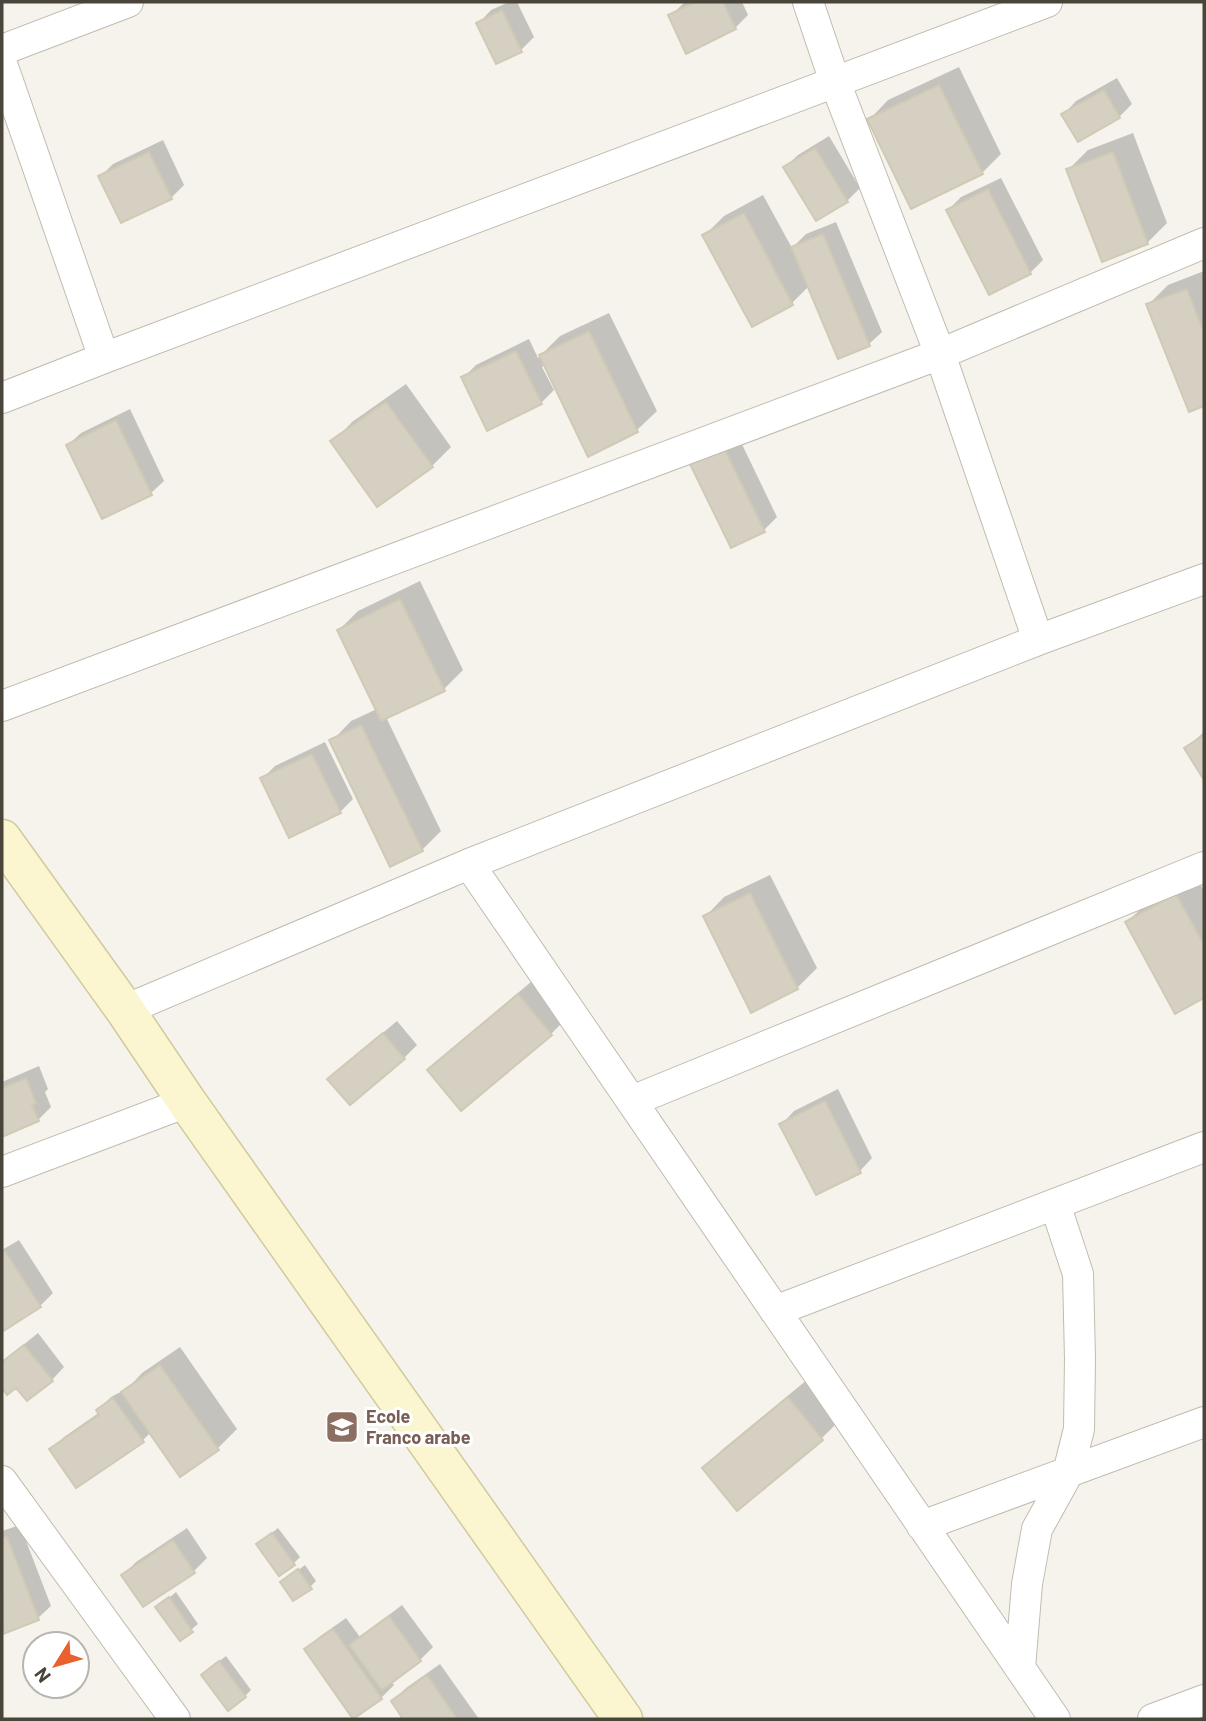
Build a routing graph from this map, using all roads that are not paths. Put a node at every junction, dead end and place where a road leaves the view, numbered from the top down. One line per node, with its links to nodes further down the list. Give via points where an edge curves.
1 (128, 2): 4 (street)
2 (808, 2): 6 (street)
3 (1047, 2): 6 (street)
4 (2, 50)
5 (2, 64): 9 (street)
6 (835, 82): 8 (street); 9 (street)
7 (1204, 243): 8 (street)
8 (940, 354): 12 (street); 13 (street)
9 (104, 358): 10 (street)
10 (2, 398)
11 (1204, 579): 12 (street)
12 (1038, 640): 15 (street)
13 (2, 705)
14 (2, 839): 17 (street)
15 (469, 864): 17 (street); 18 (street)
16 (1204, 867): 18 (street)
17 (125, 1010): 19 (street)
18 (632, 1101): 23 (street)
19 (187, 1102): 21 (street); 31 (street)
20 (1204, 1147): 22 (street)
21 (2, 1172)
22 (1055, 1204): 23 (street); 25 (street, via 1078,1274 1079,1429)
23 (775, 1311): 27 (street)
24 (1204, 1422): 25 (street)
25 (1068, 1473): 27 (street); 28 (street, via 1037,1529)
26 (2, 1480): 30 (street)
27 (922, 1526): 28 (street)
28 (1020, 1668): 32 (street)
29 (1204, 1700): 33 (street)
30 (175, 1719)
31 (623, 1719)
32 (1055, 1719)
33 (1153, 1719)

